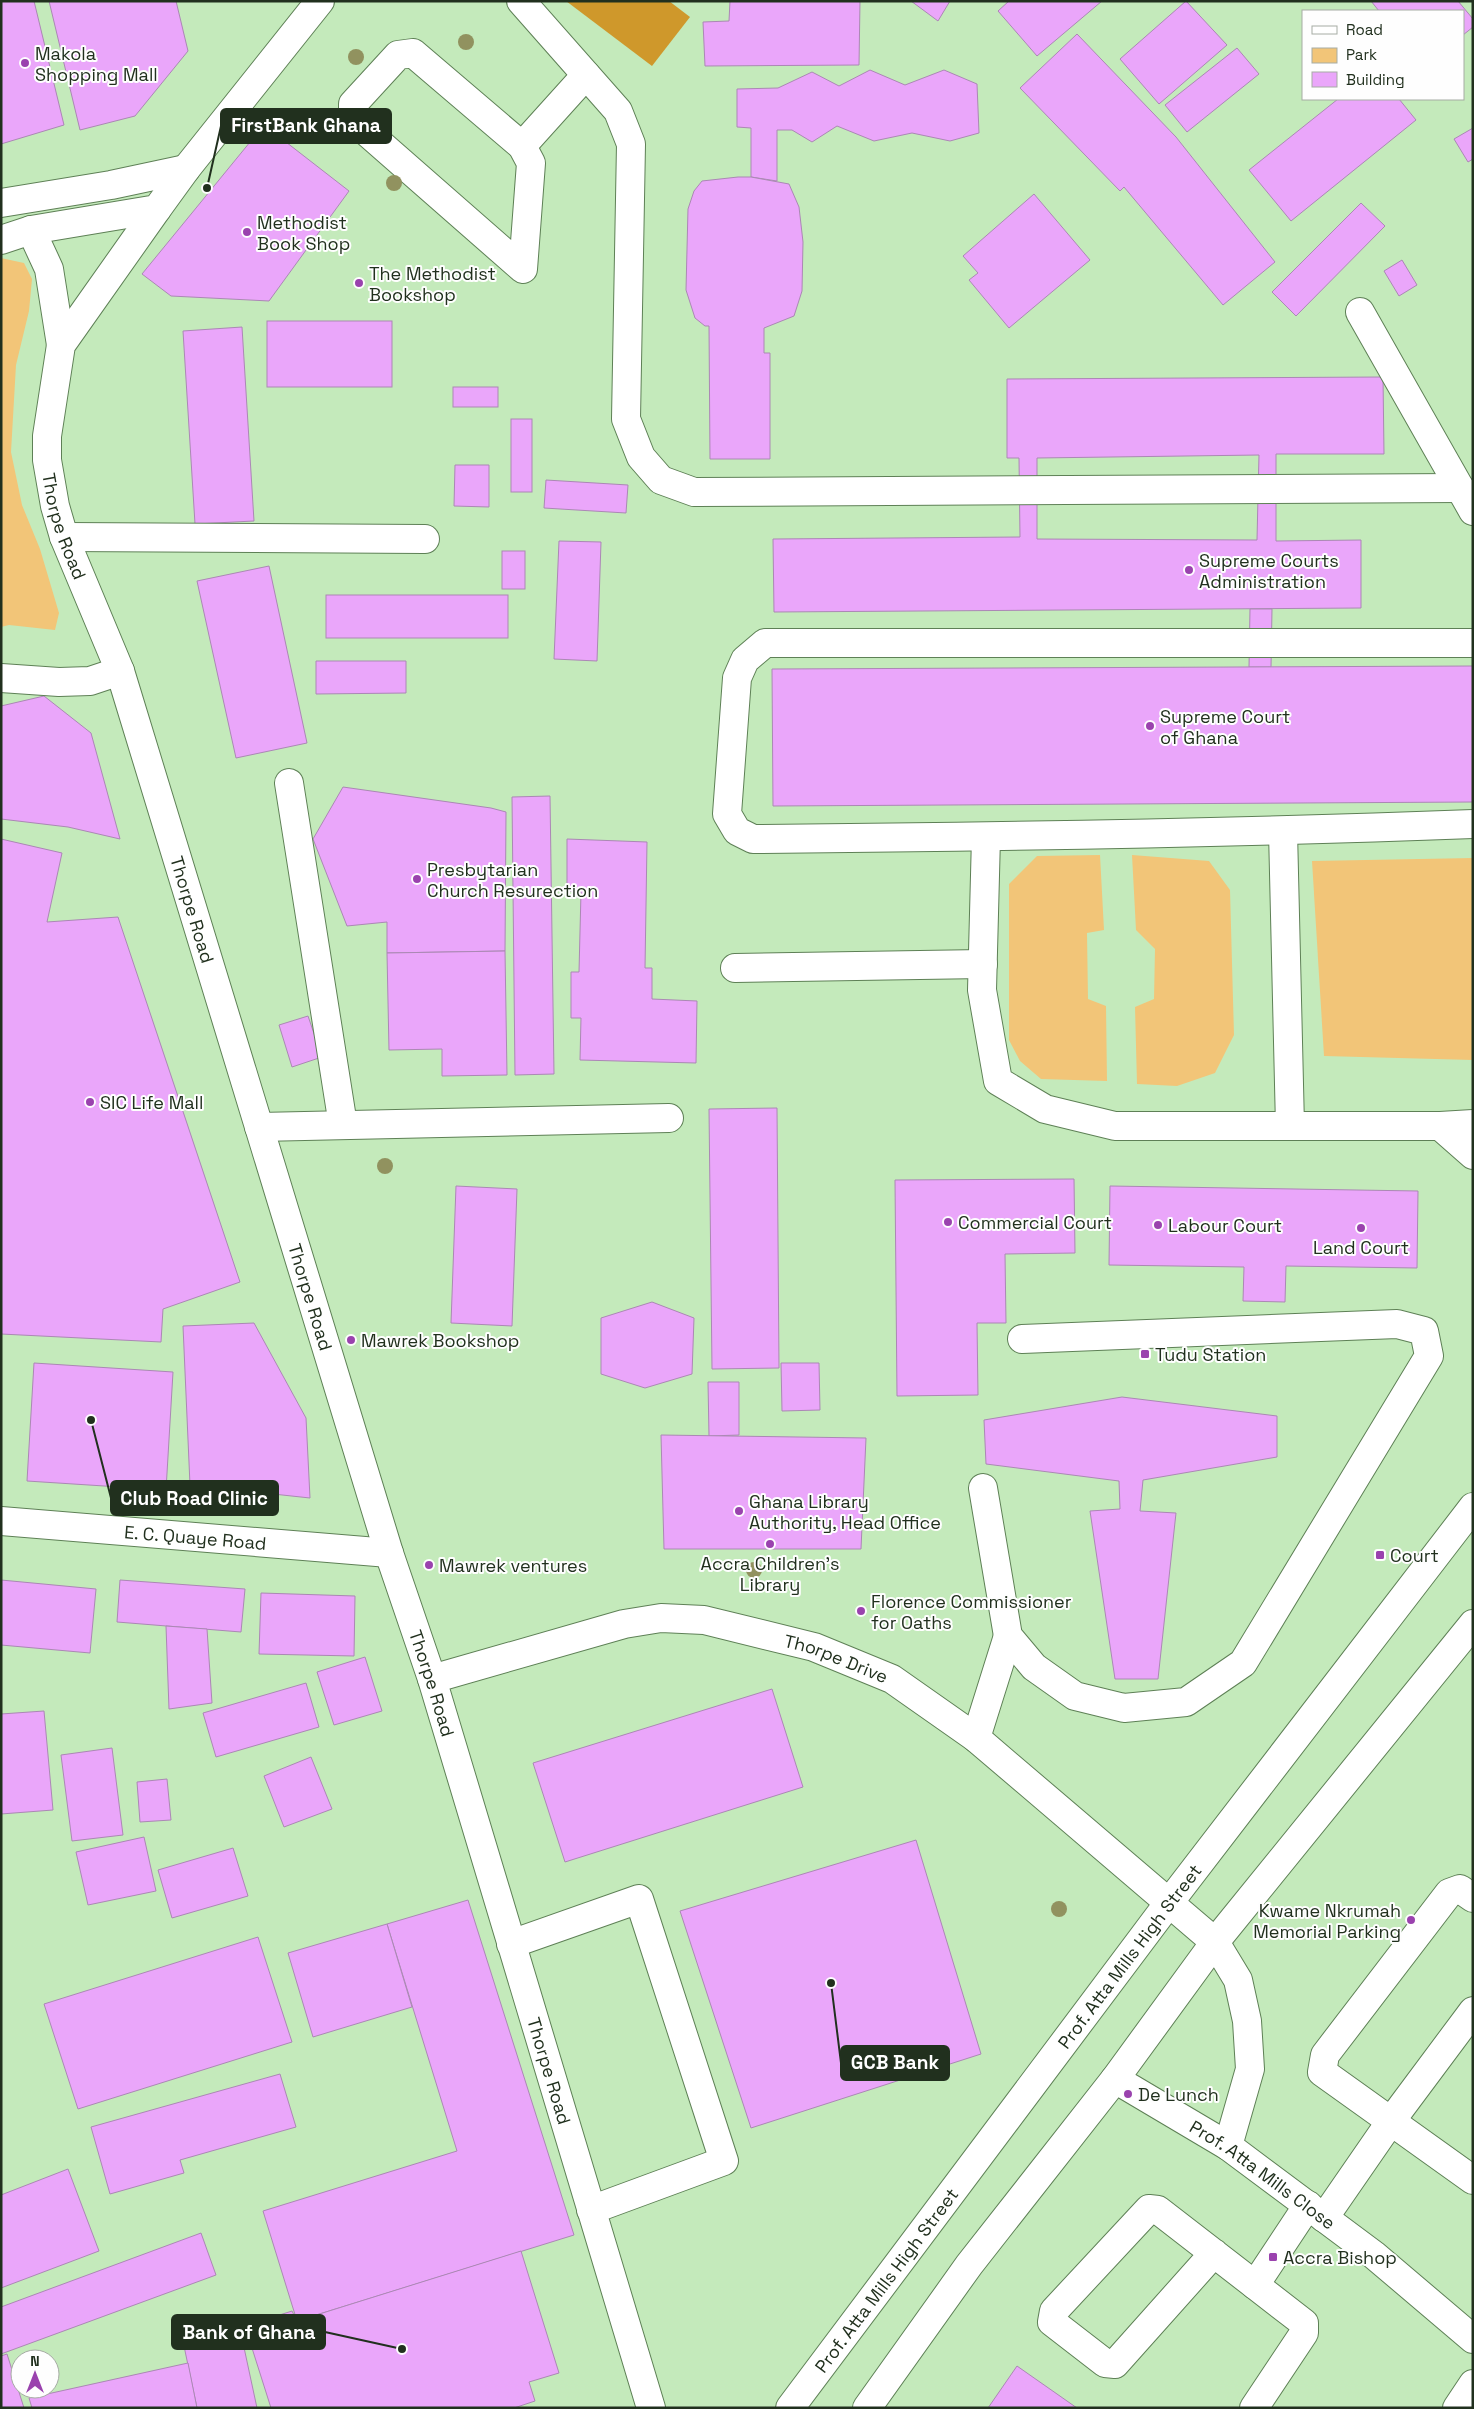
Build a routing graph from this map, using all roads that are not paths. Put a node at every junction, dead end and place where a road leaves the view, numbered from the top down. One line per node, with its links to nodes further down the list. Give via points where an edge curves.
1 (320, 1): 5 (street, Thorpe Road)
2 (521, 1): 3 (street)
3 (586, 75): 4 (street); 12 (street, via 618,111 631,144 626,419 641,456 661,480 694,492)
4 (522, 146): 4 (street, via 412,53 398,55 354,104 354,120 523,269 531,163)
5 (186, 169): 6 (street); 7 (street, Thorpe Road)
6 (1, 203)
7 (157, 209): 8 (street); 11 (street, Thorpe Road)
8 (31, 230): 9 (street); 11 (street, via 48,269)
9 (1, 240)
10 (1360, 312): 12 (street)
11 (61, 345): 13 (street, Thorpe Road, via 47,436 47,460)
12 (1466, 500)
13 (64, 536): 14 (street); 16 (street, Thorpe Road)
14 (425, 539)
15 (1473, 643): 21 (street, via 765,643 745,660 736,678 727,814 737,831 754,840)
16 (120, 671): 17 (street, via 90,681); 29 (street, Thorpe Road)
17 (1, 678)
18 (289, 783): 26 (street)
19 (1473, 824): 20 (street)
20 (1282, 831): 21 (street); 27 (street)
21 (986, 838): 22 (street)
22 (983, 964): 23 (street); 27 (street, via 982,990 998,1082 1045,1109 1115,1126)
23 (735, 968)
24 (669, 1118): 26 (street)
25 (1473, 1124): 28 (street)
26 (343, 1125): 29 (street)
27 (1290, 1126): 28 (street)
28 (1440, 1126): 30 (street)
29 (259, 1127): 35 (street, Thorpe Road)
30 (1473, 1155)
31 (1022, 1339): 37 (street, via 1397,1324 1424,1331 1429,1356 1243,1663 1186,1702 1124,1708 1075,1696 1034,1667)
32 (983, 1488): 37 (street)
33 (1473, 1507): 41 (street, Prof. Atta Mills High Street)
34 (1, 1521): 35 (street, E. C. Quaye Road)
35 (389, 1553): 38 (street, Thorpe Road)
36 (1473, 1624): 42 (street)
37 (1008, 1636): 39 (street)
38 (432, 1679): 39 (street, Thorpe Drive, via 624,1624 661,1618 704,1620 814,1648 892,1679); 43 (street, Thorpe Road)
39 (976, 1738): 41 (street, Thorpe Drive)
40 (1473, 1898): 46 (street, via 1460,1889 1449,1893 1325,2055 1322,2072)
41 (1168, 1904): 42 (street, Thorpe Drive); 56 (street, Prof. Atta Mills High Street)
42 (1215, 1942): 45 (street); 47 (street, Thorpe Drive, via 1238,1980 1250,2069)
43 (511, 1944): 49 (street, Thorpe Road); 49 (street, via 639,1899 724,2161)
44 (1473, 2011): 46 (street)
45 (1115, 2079): 47 (street, Prof. Atta Mills Close); 57 (street, via 970,2265)
46 (1390, 2121): 48 (street); 50 (street)
47 (1228, 2146): 50 (street, Prof. Atta Mills Close)
48 (1473, 2180)
49 (591, 2210): 55 (street, Thorpe Road)
50 (1316, 2211): 52 (street); 53 (street, Prof. Atta Mills Close, via 1374,2255)
51 (1214, 2254): 51 (street, via 1158,2210 1149,2209 1054,2311 1052,2322 1105,2363 1115,2364); 52 (street)
52 (1255, 2285): 58 (street, via 1304,2323 1304,2334)
53 (1473, 2339)
54 (1473, 2384): 59 (street)
55 (651, 2408)
56 (790, 2408)
57 (868, 2408)
58 (1254, 2408)
59 (1457, 2408)

